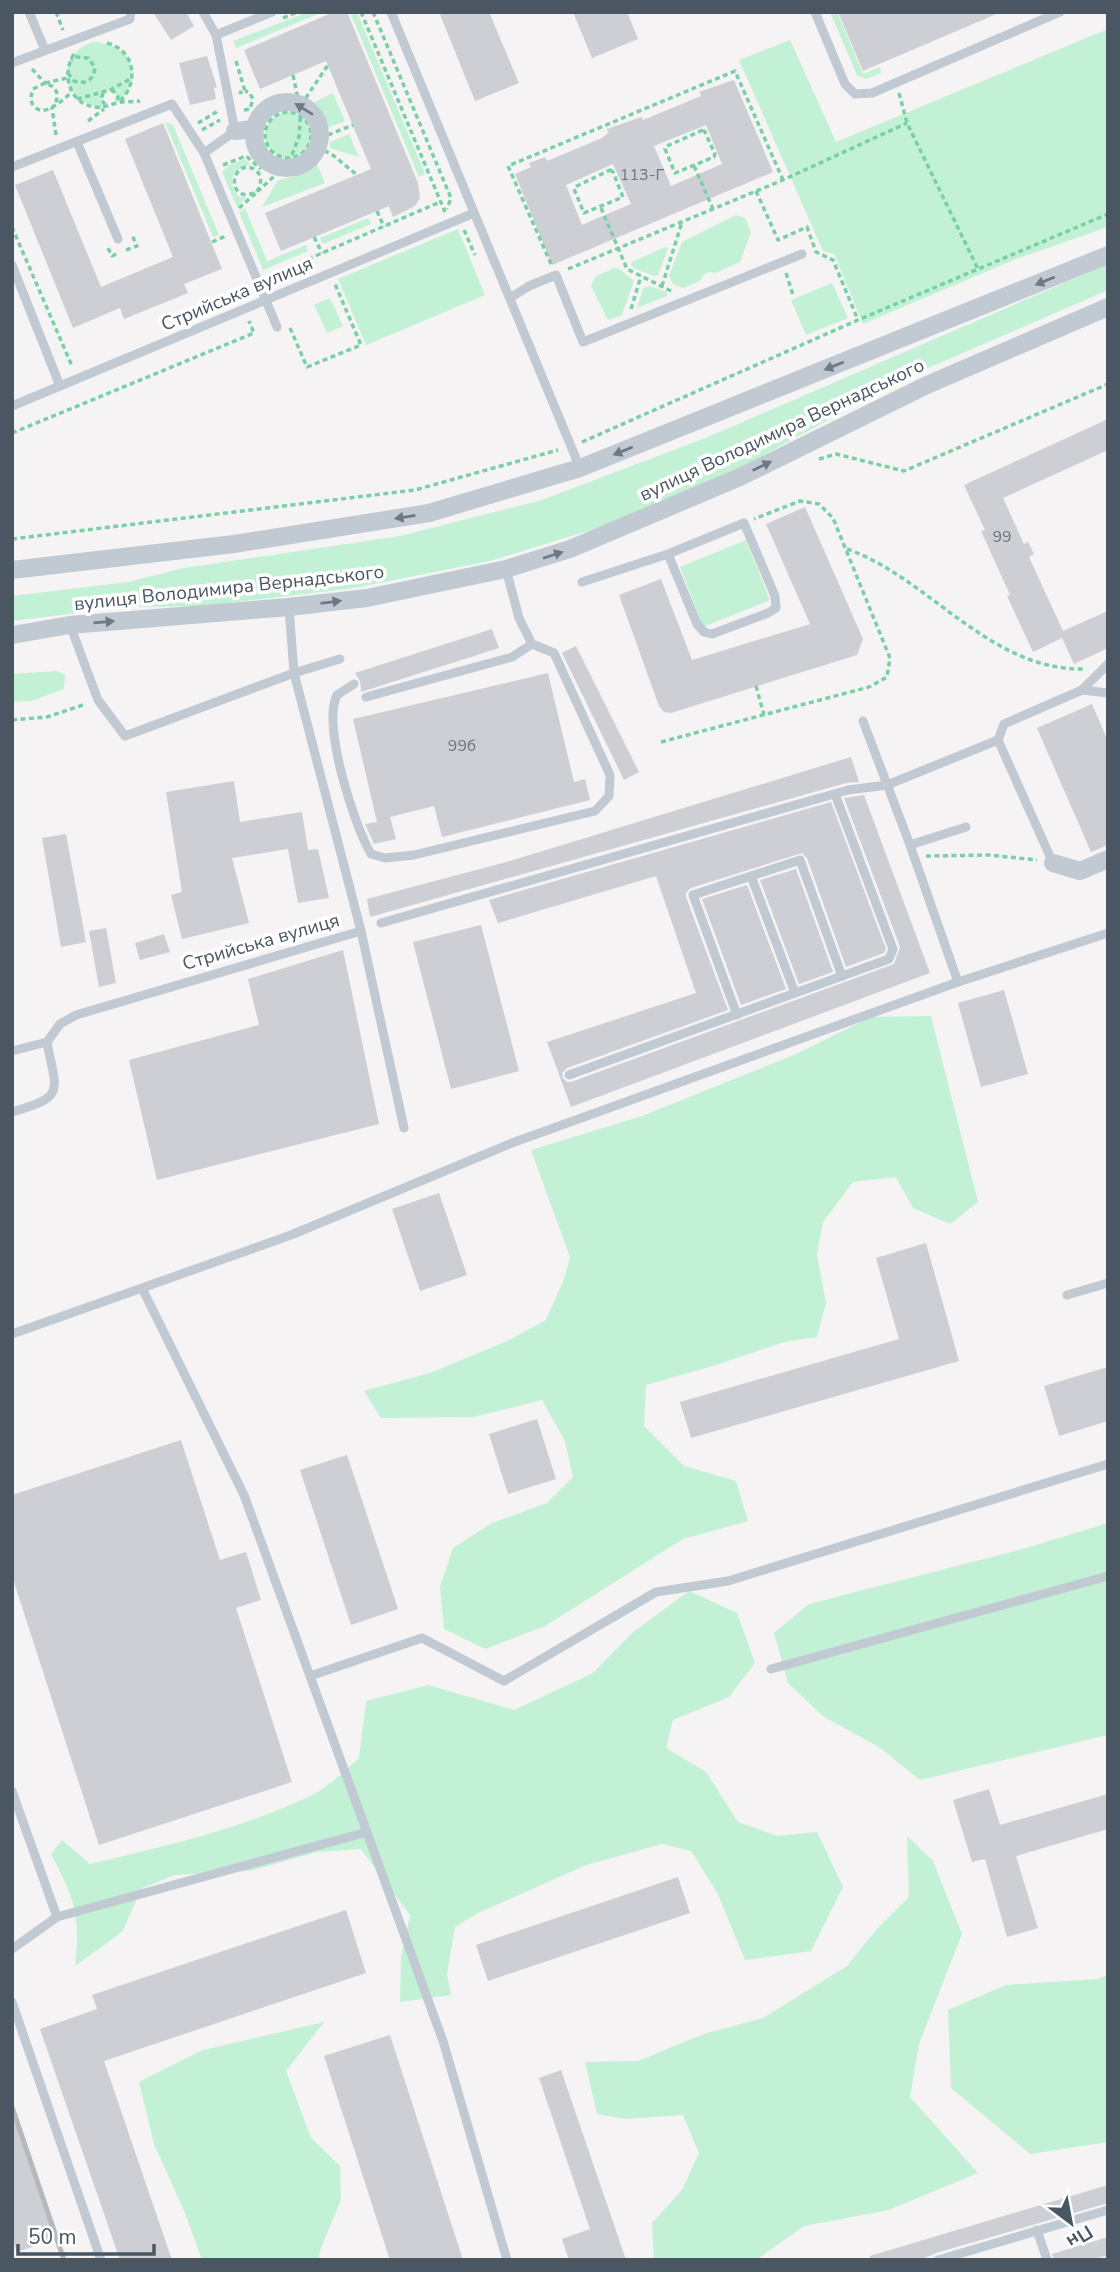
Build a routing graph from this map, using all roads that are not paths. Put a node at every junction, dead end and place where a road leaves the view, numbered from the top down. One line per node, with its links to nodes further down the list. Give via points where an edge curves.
1 (29, 12): 9 (lane)
2 (131, 12): 9 (lane, via 130,19)
3 (203, 12): 8 (lane)
4 (391, 12): 16 (lane)
5 (815, 12): 6 (lane, via 845,84 863,95)
6 (1060, 12)
7 (273, 17): 8 (lane)
8 (216, 35): 11 (lane)
9 (45, 50): 10 (lane)
10 (12, 63)
11 (227, 126): 12 (street); 14 (lane)
12 (255, 129): 12 (street, one-way to 12, via 256,147 272,165 302,164 318,142 314,115 289,102 271,106)
13 (76, 142): 14 (lane, via 172,104); 15 (lane); 17 (lane)
14 (204, 153): 22 (lane)
15 (12, 167)
16 (474, 213): 21 (lane); 22 (lane, Стрийська вулиця)
17 (118, 239)
18 (802, 254): 21 (lane, via 583,342 556,275)
19 (1108, 255): 27 (street, вулиця Володимира Вернадського, one-way to 27)
20 (12, 265): 25 (lane)
21 (510, 298): 27 (lane)
22 (266, 302): 24 (lane); 25 (lane, Стрийська вулиця)
23 (1108, 307): 29 (street, вулиця Володимира Вернадського, one-way to 23, via 570,549 740,477 927,385)
24 (277, 327)
25 (60, 386): 26 (lane, Стрийська вулиця)
26 (12, 406)
27 (580, 468): 30 (street, вулиця Володимира Вернадського, one-way to 30, via 429,513 234,544)
28 (668, 554): 28 (lane, via 744,523 775,596 775,608 712,634 704,632); 31 (lane)
29 (506, 569): 32 (street, вулиця Володимира Вернадського, one-way to 29, via 367,598); 35 (lane, via 519,618)
30 (12, 570)
31 (582, 582)
32 (289, 607): 33 (street, вулиця Володимира Вернадського, one-way to 32); 38 (lane, Стрийська вулиця)
33 (70, 625): 34 (street, вулиця Володимира Вернадського); 38 (lane, via 98,700 125,736)
34 (12, 635)
35 (532, 644): 39 (lane, via 554,653 610,775 609,796 595,811 414,855 385,858 371,854 356,824 339,760 333,713 337,695); 42 (lane, via 512,657)
36 (340, 659): 38 (lane)
37 (1107, 664): 40 (lane)
38 (294, 673): 53 (lane, Стрийська вулиця)
39 (354, 684)
40 (1082, 690): 41 (lane); 44 (lane, via 1004,724)
41 (1108, 693)
42 (366, 697)
43 (863, 721): 45 (lane)
44 (998, 740): 45 (lane); 50 (lane)
45 (887, 785): 46 (lane); 48 (lane)
46 (835, 793): 52 (lane); 55 (lane, via 893,949 889,959)
47 (966, 827): 48 (lane)
48 (911, 850): 56 (lane)
49 (1108, 859): 50 (street, via 1080,871)
50 (1053, 863)
51 (751, 877): 55 (lane, via 800,860); 57 (lane); 58 (lane, via 693,895)
52 (382, 923)
53 (361, 931): 59 (lane, Стрийська вулиця, via 76,1015 60,1024); 63 (lane)
54 (1108, 933): 56 (lane)
55 (842, 976): 57 (lane)
56 (958, 982): 65 (lane, via 512,1143 291,1235)
57 (795, 992): 58 (lane)
58 (737, 1015): 61 (lane)
59 (47, 1042): 60 (lane); 62 (lane, via 55,1088 40,1104)
60 (12, 1051)
61 (569, 1075)
62 (12, 1112)
63 (404, 1128)
64 (1108, 1283): 66 (lane)
65 (142, 1288): 67 (lane); 71 (lane, via 244,1495)
66 (1067, 1295)
67 (12, 1334)
68 (1108, 1464): 71 (lane, via 728,1581 656,1592 504,1681 422,1638)
69 (1108, 1576): 70 (lane)
70 (771, 1669)
71 (310, 1676): 73 (lane)
72 (12, 1791): 74 (lane)
73 (367, 1832): 74 (lane); 81 (lane, via 443,2042)
74 (57, 1917): 75 (lane)
75 (12, 1949)
76 (12, 2002): 80 (lane)
77 (1108, 2210): 78 (lane)
78 (1037, 2230): 79 (lane); 83 (lane)
79 (968, 2255): 82 (lane)
80 (101, 2260)
81 (507, 2260)
82 (938, 2260)
83 (1047, 2260)

